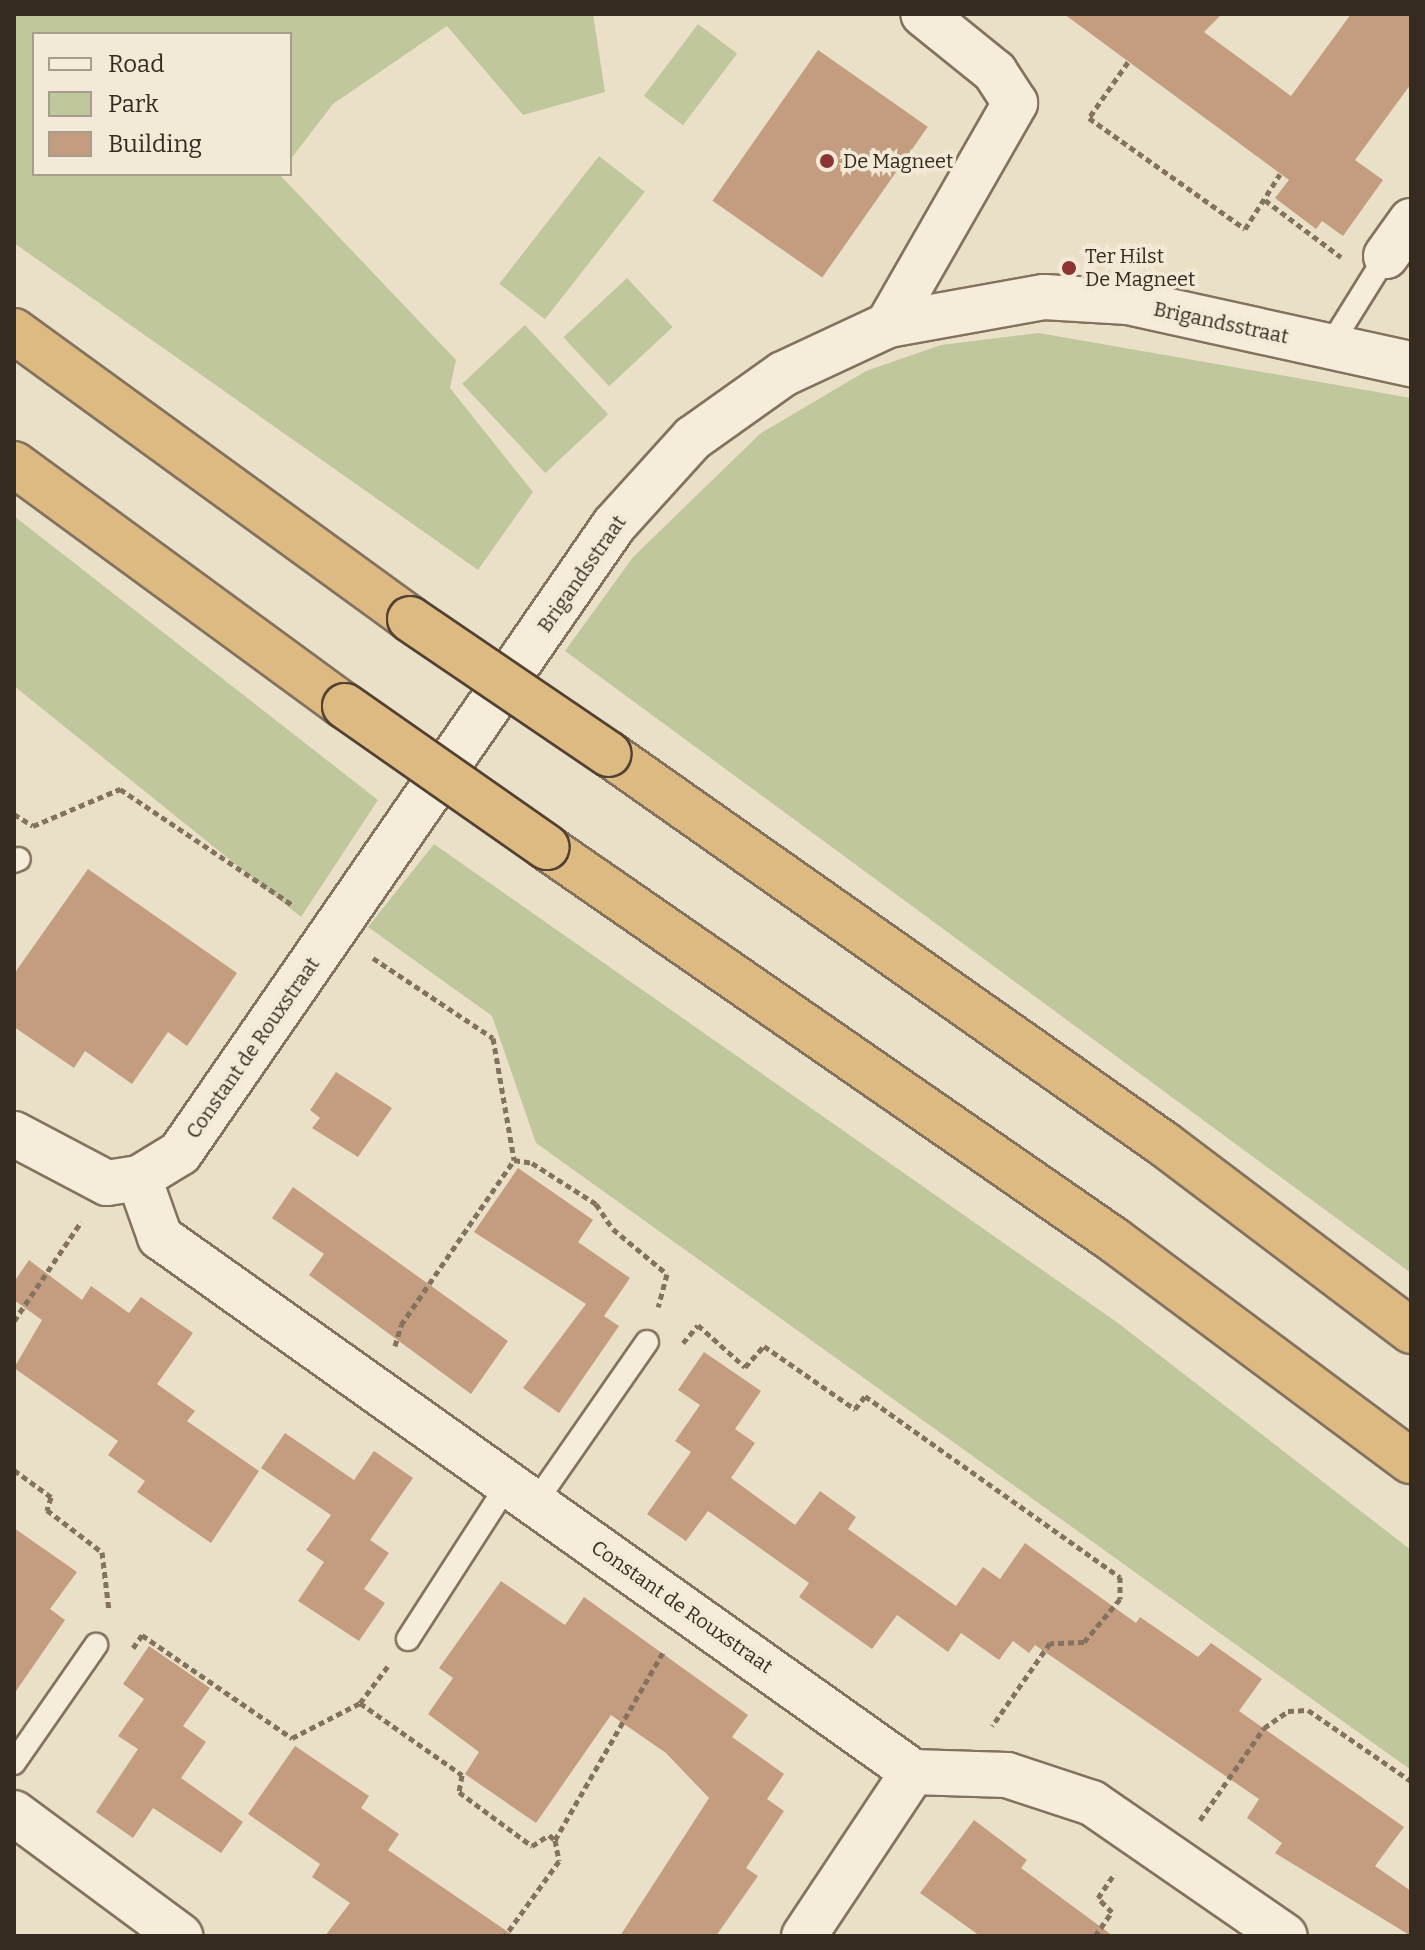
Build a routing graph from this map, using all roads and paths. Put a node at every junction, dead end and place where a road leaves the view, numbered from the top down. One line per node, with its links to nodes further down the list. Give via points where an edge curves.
1 (923, 14): 7 (street, via 995,72 1015,103)
2 (1128, 62): 4 (path, via 1089,118 1245,229)
3 (1280, 174): 4 (path)
4 (1265, 200): 6 (path)
5 (1411, 221): 6 (street)
6 (1380, 269): 9 (lane)
7 (888, 325): 9 (street, Brigandsstraat, via 1009,301 1098,299); 13 (street, Brigandsstraat, via 783,374 693,438 614,525)
8 (14, 331): 18 (highway, bridge, via 410,619 1164,1144)
9 (1330, 346): 10 (street, Brigandsstraat)
10 (1411, 364)
11 (14, 464): 21 (highway, bridge, via 345,706 1114,1240)
12 (14, 814): 13 (path, via 33,826 120,789)
13 (344, 919): 15 (path, via 493,1038); 16 (street, Constant de Rouxstraat, via 180,1153)
14 (14, 1134): 16 (street)
15 (514, 1160): 19 (path, via 532,1163 596,1204 613,1229 667,1274); 20 (path)
16 (123, 1181): 17 (path); 20 (street, Constant de Rouxstraat, via 160,1237)
17 (14, 1321)
18 (1411, 1331)
19 (647, 1342): 23 (lane); 30 (path, via 668,1360 698,1325 745,1367 764,1346 855,1409 865,1396 1120,1577 1120,1599 1084,1642 1050,1643)
20 (367, 1384): 23 (street, Constant de Rouxstraat)
21 (1411, 1461)
22 (14, 1470): 25 (path, via 51,1497 47,1510 102,1552 113,1603)
23 (522, 1494): 24 (street, Constant de Rouxstraat); 26 (lane)
24 (688, 1610): 29 (street, Constant de Rouxstraat); 33 (path)
25 (99, 1636): 27 (path, via 132,1649 142,1635 292,1738); 28 (lane)
26 (408, 1639): 27 (path)
27 (360, 1703): 33 (path, via 462,1775 459,1792 532,1846 549,1835)
28 (14, 1763)
29 (913, 1772): 30 (street); 37 (street)
30 (960, 1774): 34 (street, via 1007,1775 1092,1803)
31 (1411, 1781): 34 (path, via 1308,1710 1288,1711 1264,1728)
32 (14, 1813): 35 (street)
33 (555, 1840): 36 (path, via 559,1861)
34 (1156, 1847): 38 (path, via 1098,1898 1112,1912); 39 (street)
35 (180, 1936)
36 (505, 1936)
37 (804, 1936)
38 (1095, 1936)
39 (1285, 1936)

